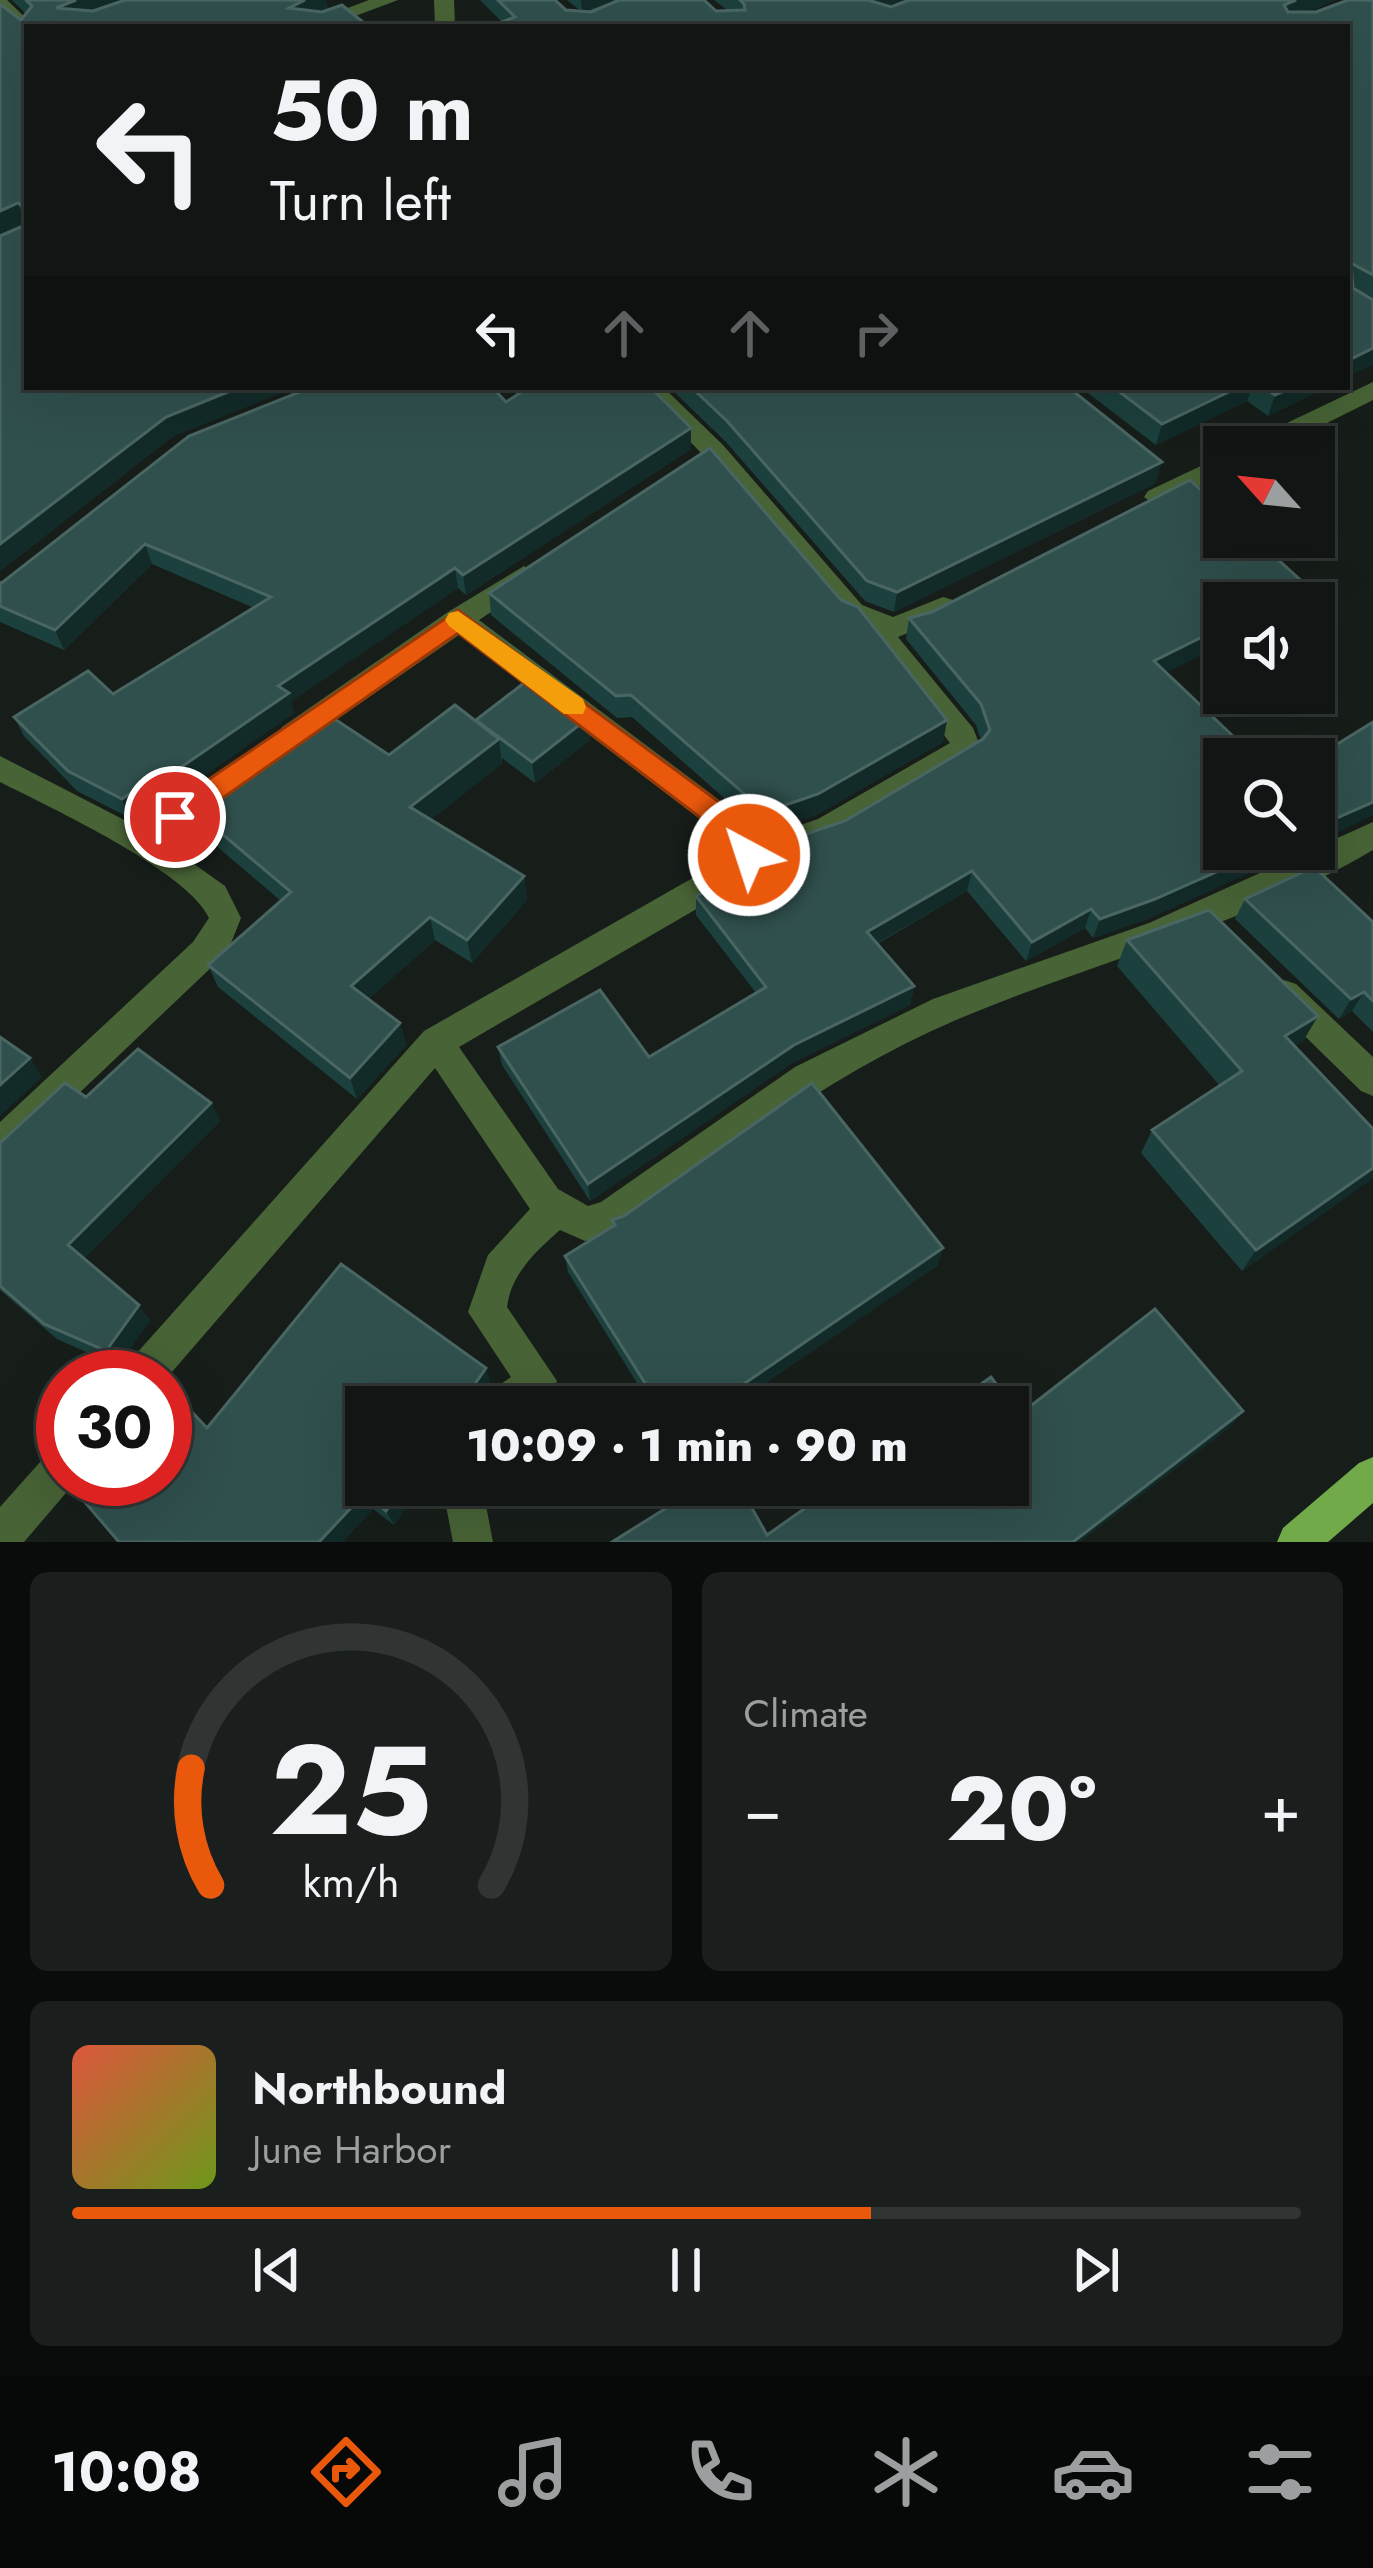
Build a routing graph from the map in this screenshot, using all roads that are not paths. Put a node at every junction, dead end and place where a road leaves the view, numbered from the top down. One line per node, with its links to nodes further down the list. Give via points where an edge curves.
1 (388, 0): 3 (street)
2 (0, 4): 4 (street)
3 (317, 24)
4 (24, 27)
5 (652, 390): 13 (street, via 704,458)
6 (1373, 390): 7 (street)
7 (1300, 426)
8 (1203, 470): 9 (street, via 1173,478)
9 (1141, 506)
10 (556, 555): 12 (street)
11 (977, 590): 13 (street, via 916,622)
12 (458, 620): 14 (street); 19 (street, via 743,835)
13 (870, 622): 19 (street, via 966,748 829,829)
14 (271, 750)
15 (0, 768): 18 (street)
16 (233, 776): 18 (street)
17 (1373, 835): 20 (street)
18 (139, 842): 23 (street, via 217,898 223,930)
19 (749, 855): 21 (street, via 744,866)
20 (1202, 915): 22 (street); 24 (street, via 945,1009 807,1078 610,1217 585,1224)
21 (436, 1042): 24 (street); 25 (street)
22 (1373, 1080)
23 (0, 1144)
24 (556, 1210): 26 (street, via 508,1256 489,1288 487,1312 538,1381)
25 (166, 1350)
26 (531, 1386)
27 (1373, 1477): 32 (main road)
28 (36, 1497): 30 (street)
29 (466, 1506): 31 (street)
30 (0, 1538)
31 (472, 1542)
32 (1297, 1542)

